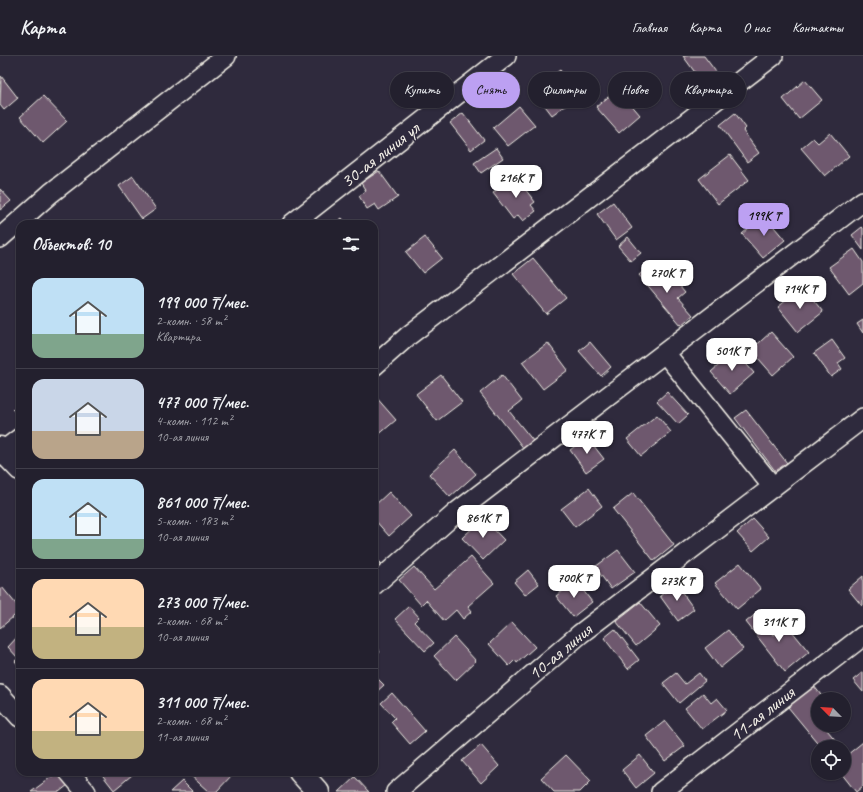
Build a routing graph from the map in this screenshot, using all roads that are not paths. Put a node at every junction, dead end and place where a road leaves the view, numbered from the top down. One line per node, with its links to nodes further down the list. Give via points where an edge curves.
1 (226, 56): 5 (street, via 51,193)
2 (506, 56): 6 (street, 30-ая линия ул)
3 (773, 56): 10 (street)
4 (863, 201): 9 (street)
5 (20, 220)
6 (297, 220)
7 (16, 224): 8 (street)
8 (0, 238)
9 (665, 353): 15 (street); 16 (street, via 458,511)
10 (378, 363)
11 (863, 418): 15 (street, 10-ая линия)
12 (16, 441): 13 (street)
13 (2, 450): 14 (street)
14 (16, 465)
15 (773, 487): 24 (street, 10-ая линия, via 580,634)
16 (378, 581)
17 (863, 636): 25 (street, 11-ая линия)
18 (0, 695): 19 (street)
19 (16, 713)
20 (72, 776): 22 (street)
21 (304, 776): 23 (street)
22 (86, 792)
23 (318, 792)
24 (396, 792)
25 (661, 792)

